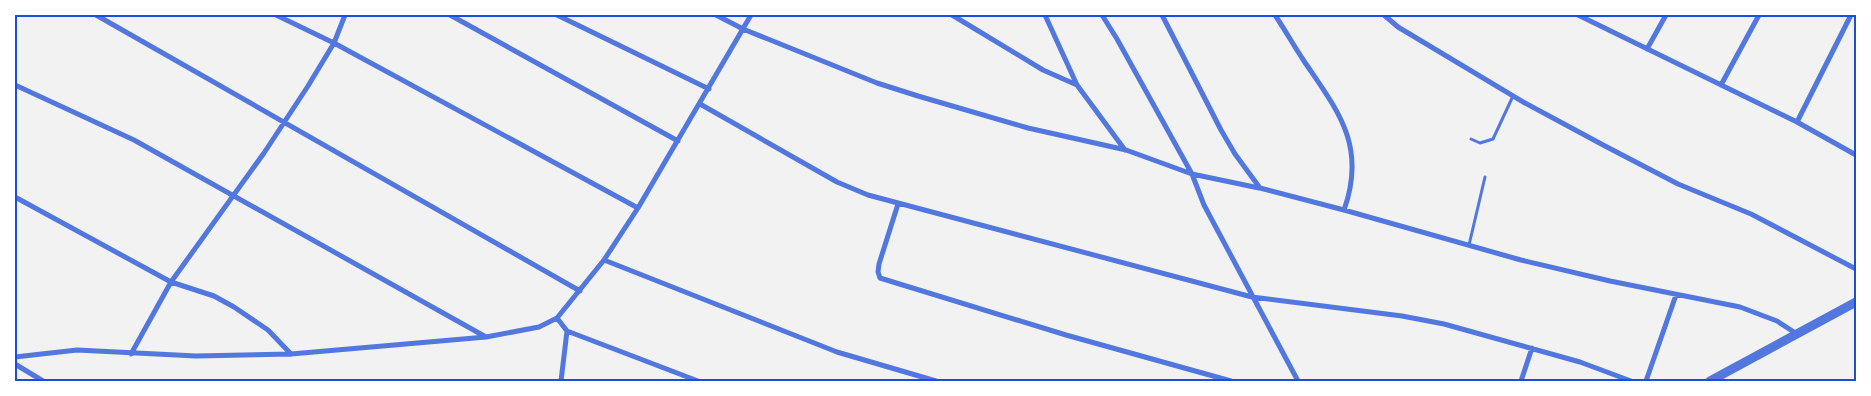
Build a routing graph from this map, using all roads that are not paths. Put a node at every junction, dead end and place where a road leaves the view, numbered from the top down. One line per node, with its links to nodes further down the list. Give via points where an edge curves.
1 (96, 15): 27 (street)
2 (276, 15): 19 (street)
3 (345, 15): 19 (street)
4 (450, 15): 30 (street)
5 (557, 15): 24 (street)
6 (716, 15): 18 (street)
7 (751, 15): 18 (street)
8 (952, 15): 22 (street, via 1043,70)
9 (1044, 15): 22 (street)
10 (1102, 15): 33 (street)
11 (1162, 15): 35 (street, via 1234,154)
12 (1275, 15): 40 (street, via 1331,100 1349,136 1353,171)
13 (1384, 15): 25 (street, via 1398,27)
14 (1578, 15): 20 (street)
15 (1666, 15): 20 (street)
16 (1759, 15): 23 (street)
17 (1851, 15): 28 (street)
18 (743, 29): 24 (street); 31 (street, via 918,96 1028,128)
19 (334, 43): 27 (street); 39 (street)
20 (1647, 49): 23 (street)
21 (15, 85): 36 (street, via 134,140)
22 (1077, 85): 31 (street)
23 (1721, 85): 28 (street)
24 (709, 89): 26 (street)
25 (1513, 95): 29 (lane, via 1493,139 1480,143); 43 (street, via 1678,184 1751,214)
26 (700, 104): 30 (street); 38 (street, via 837,182)
27 (284, 121): 36 (street); 45 (street)
28 (1797, 122): 32 (street)
29 (1471, 139)
30 (678, 141): 39 (street)
31 (1126, 150): 33 (street)
32 (1856, 155)
33 (1192, 174): 35 (street); 47 (street, via 1204,205)
34 (1485, 177): 41 (lane)
35 (1260, 188): 40 (street)
36 (232, 196): 44 (street); 52 (street)
37 (15, 198): 44 (street)
38 (898, 204): 47 (street); 62 (street, via 879,264 880,278)
39 (638, 208): 42 (street)
40 (1344, 210): 41 (street)
41 (1469, 245): 46 (street)
42 (604, 260): 45 (street); 61 (street, via 837,352)
43 (1856, 269)
44 (171, 282): 54 (street); 55 (street, via 214,296 251,317)
45 (580, 291): 49 (street)
46 (1676, 295): 51 (street, via 1755,312); 66 (street)
47 (1252, 297): 53 (street, via 1422,320); 63 (street)
48 (1856, 302): 51 (street)
49 (557, 318): 50 (street); 52 (street, via 540,327)
50 (567, 331): 59 (street); 60 (street)
51 (1797, 334): 67 (street)
52 (486, 337): 55 (street)
53 (1532, 348): 64 (street); 65 (street)
54 (131, 354): 55 (street); 56 (street, via 62,351)
55 (292, 354)
56 (15, 357)
57 (15, 364): 58 (street)
58 (43, 381)
59 (561, 381)
60 (698, 381)
61 (936, 381)
62 (1231, 381)
63 (1298, 381)
64 (1521, 381)
65 (1631, 381)
66 (1646, 381)
67 (1710, 381)

